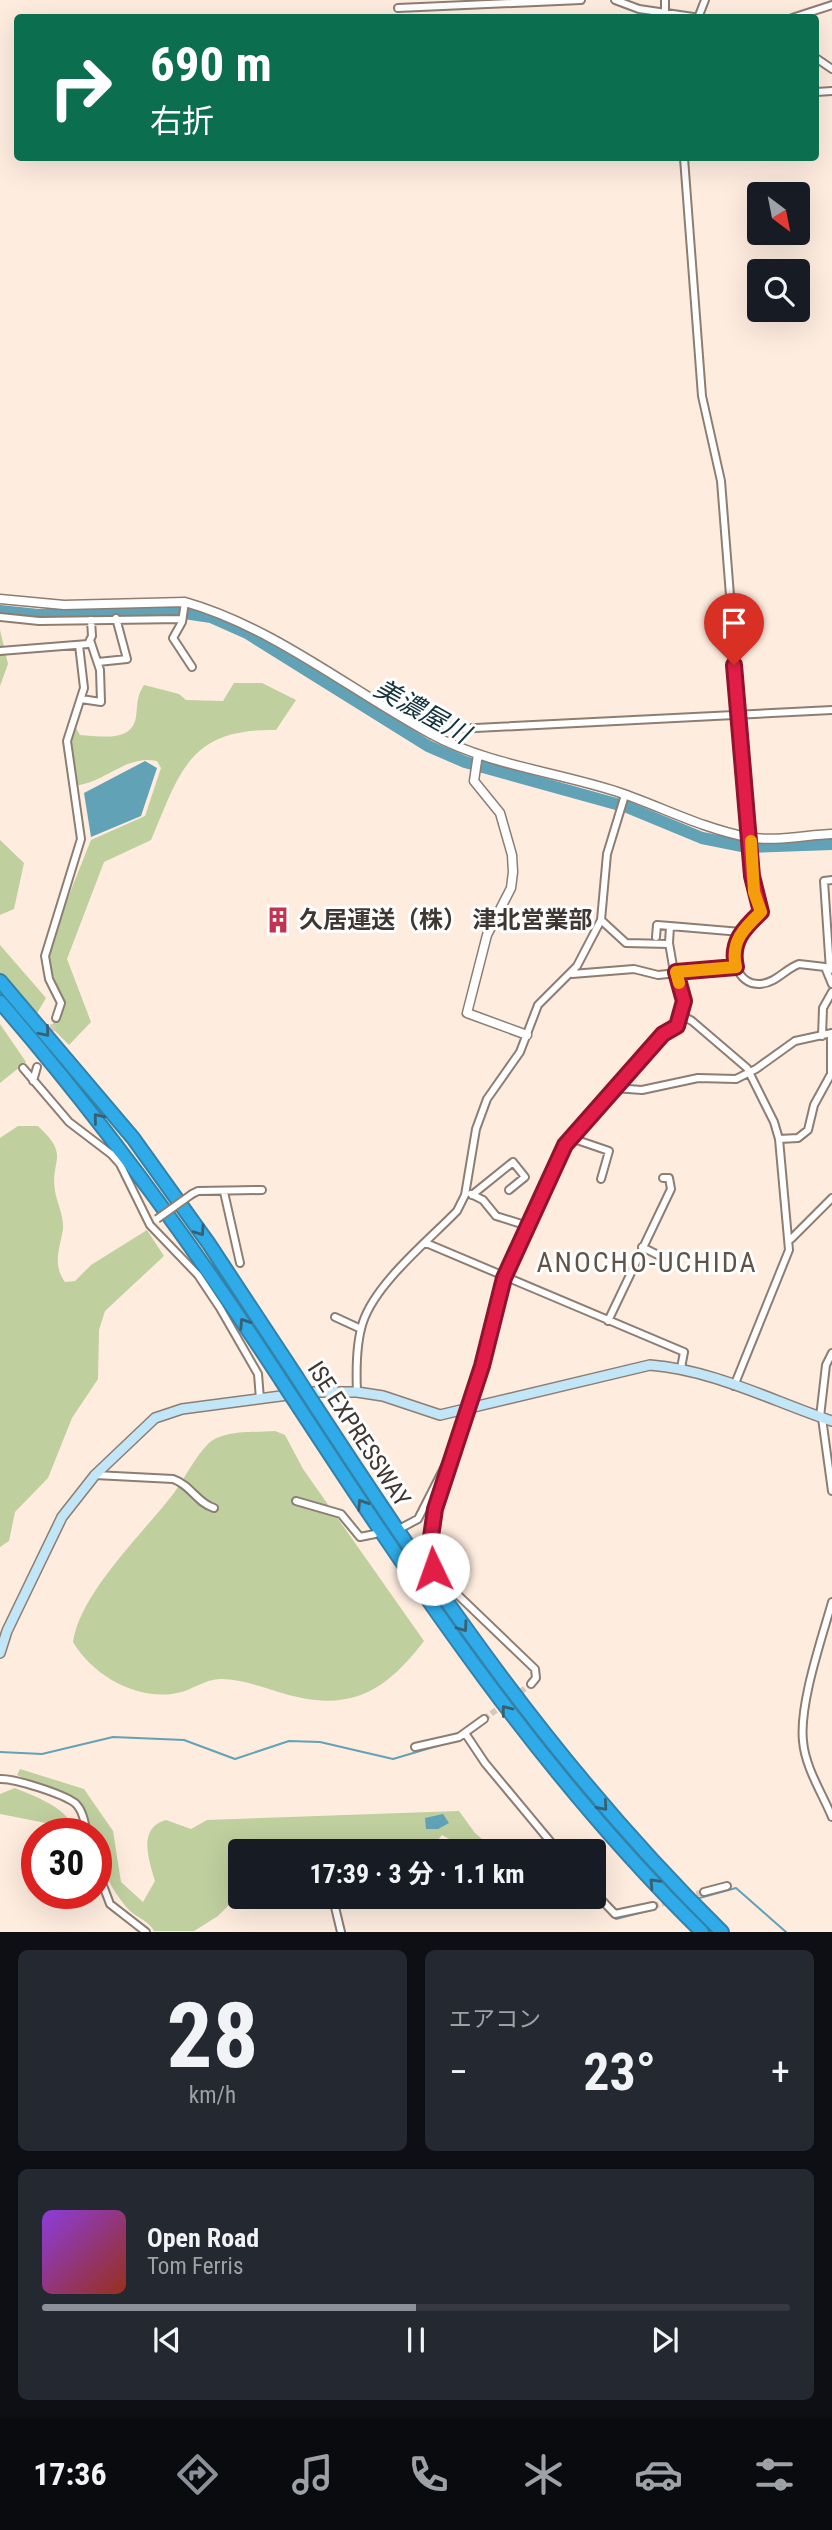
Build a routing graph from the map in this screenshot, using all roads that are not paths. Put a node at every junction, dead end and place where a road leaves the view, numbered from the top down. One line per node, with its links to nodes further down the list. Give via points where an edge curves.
1 (581, 0): 5 (street)
2 (615, 0): 6 (street)
3 (665, 0): 6 (street)
4 (832, 5): 8 (street)
5 (398, 8)
6 (665, 13): 7 (street)
7 (674, 14)
8 (804, 14)
9 (684, 161): 24 (street, via 702,396 721,481)
10 (0, 598): 11 (street, via 64,606)
11 (184, 604): 14 (street); 26 (street, via 234,618)
12 (0, 617): 15 (street)
13 (116, 618): 14 (street); 15 (street); 19 (street, via 127,659)
14 (182, 618): 20 (street, via 173,640)
15 (91, 620): 16 (street)
16 (90, 639): 17 (street); 19 (street)
17 (79, 645): 18 (street); 21 (street)
18 (0, 651)
19 (98, 662): 21 (street, via 101,702)
20 (192, 667)
21 (81, 699): 47 (street, via 67,741 81,839 45,957 61,1003)
22 (832, 710): 24 (street)
23 (431, 714): 25 (street)
24 (738, 715): 25 (street, via 456,729); 30 (street)
25 (436, 721): 26 (street)
26 (432, 735): 27 (street)
27 (478, 757): 28 (street); 49 (street, via 473,774 477,787 500,813 513,872 511,888 487,935 467,1013)
28 (624, 797): 30 (street); 32 (street, via 607,854)
29 (832, 834): 30 (street)
30 (751, 840): 35 (street, via 754,892 761,912)
31 (832, 880): 33 (street, via 824,881)
32 (601, 920): 37 (street, via 626,943); 41 (street)
33 (830, 925): 39 (street)
34 (670, 926): 35 (street); 36 (street, via 657,925); 37 (street)
35 (741, 932): 38 (street, via 735,946)
36 (656, 937)
37 (669, 944): 40 (street)
38 (736, 967): 39 (street, via 743,978 756,984 774,980 799,964); 40 (street)
39 (830, 970): 43 (street)
40 (675, 972): 41 (street, via 658,975 603,969); 46 (street, via 684,1001)
41 (572, 974): 49 (street, via 543,998)
42 (0, 981): 111 (highway, ISE EXPRESSWAY, one-way to 111, bridge, via 133,1138 202,1234 444,1601 536,1726 628,1834)
43 (832, 984)
44 (832, 992): 50 (street, via 823,1008)
45 (0, 1002): 110 (highway, ISE EXPRESSWAY, one-way to 45, bridge, via 568,1787 500,1703 134,1165)
46 (681, 1016): 54 (street, via 739,1059); 56 (street, via 677,1026 663,1034)
47 (57, 1018)
48 (832, 1033): 50 (street); 51 (street)
49 (527, 1035): 64 (street, via 480,1115)
50 (822, 1036): 54 (street, via 795,1041)
51 (831, 1055): 58 (street, via 831,1074 814,1105 808,1130 798,1138)
52 (37, 1067): 55 (street)
53 (23, 1068): 55 (street)
54 (750, 1073): 56 (street, via 736,1079 698,1078 642,1090); 58 (street)
55 (33, 1081): 66 (street, via 69,1122 120,1164)
56 (614, 1088): 57 (street)
57 (570, 1139): 60 (street, via 609,1152); 67 (street)
58 (779, 1139): 68 (street, via 781,1187)
59 (663, 1178): 70 (street, via 669,1178 671,1189)
60 (601, 1180)
61 (262, 1190): 63 (street)
62 (509, 1190): 64 (street, via 525,1177 513,1162)
63 (224, 1192): 66 (street, bridge, via 198,1191); 72 (street)
64 (469, 1193): 67 (street, via 483,1200 496,1216); 69 (street)
65 (832, 1198): 68 (street)
66 (150, 1225): 81 (street, via 198,1275 220,1308 258,1374)
67 (528, 1226): 73 (street)
68 (791, 1239): 79 (street)
69 (426, 1243): 73 (street); 76 (street, via 383,1288)
70 (642, 1248): 71 (street); 75 (street)
71 (660, 1256)
72 (240, 1263)
73 (504, 1278): 75 (street); 82 (street, via 482,1366)
74 (335, 1317): 76 (street)
75 (608, 1321): 78 (street, via 684,1352)
76 (361, 1329): 80 (street)
77 (832, 1353): 83 (street, via 826,1365)
78 (681, 1368): 79 (main road); 82 (main road, via 650,1365 599,1375)
79 (734, 1386): 83 (main road)
80 (357, 1392): 81 (main road); 82 (main road, via 440,1415)
81 (260, 1399): 86 (main road, via 182,1409 155,1418)
82 (465, 1411): 85 (street)
83 (821, 1418): 84 (main road); 87 (street)
84 (832, 1421)
85 (450, 1458): 90 (street, via 418,1520); 94 (street, via 432,1523 433,1569 535,1669)
86 (95, 1475): 89 (street, via 173,1479 184,1483 205,1506); 93 (main road, via 62,1517)
87 (832, 1491)
88 (296, 1501): 91 (street, via 341,1514 360,1537)
89 (214, 1508)
90 (403, 1527)
91 (375, 1534)
92 (832, 1602): 99 (street, via 816,1656 803,1729 806,1755)
93 (0, 1653)
94 (531, 1684)
95 (484, 1718): 96 (street)
96 (465, 1733): 97 (street); 101 (street)
97 (415, 1747)
98 (0, 1779): 100 (street, via 74,1803)
99 (832, 1817)
100 (82, 1818)
101 (548, 1839)
102 (727, 1886): 103 (street)
103 (704, 1892)
104 (606, 1905): 106 (street, via 615,1914)
105 (112, 1906): 108 (street)
106 (653, 1906)
107 (336, 1909): 109 (street)
108 (146, 1931)
109 (341, 1931)
110 (702, 1931)
111 (722, 1931)

